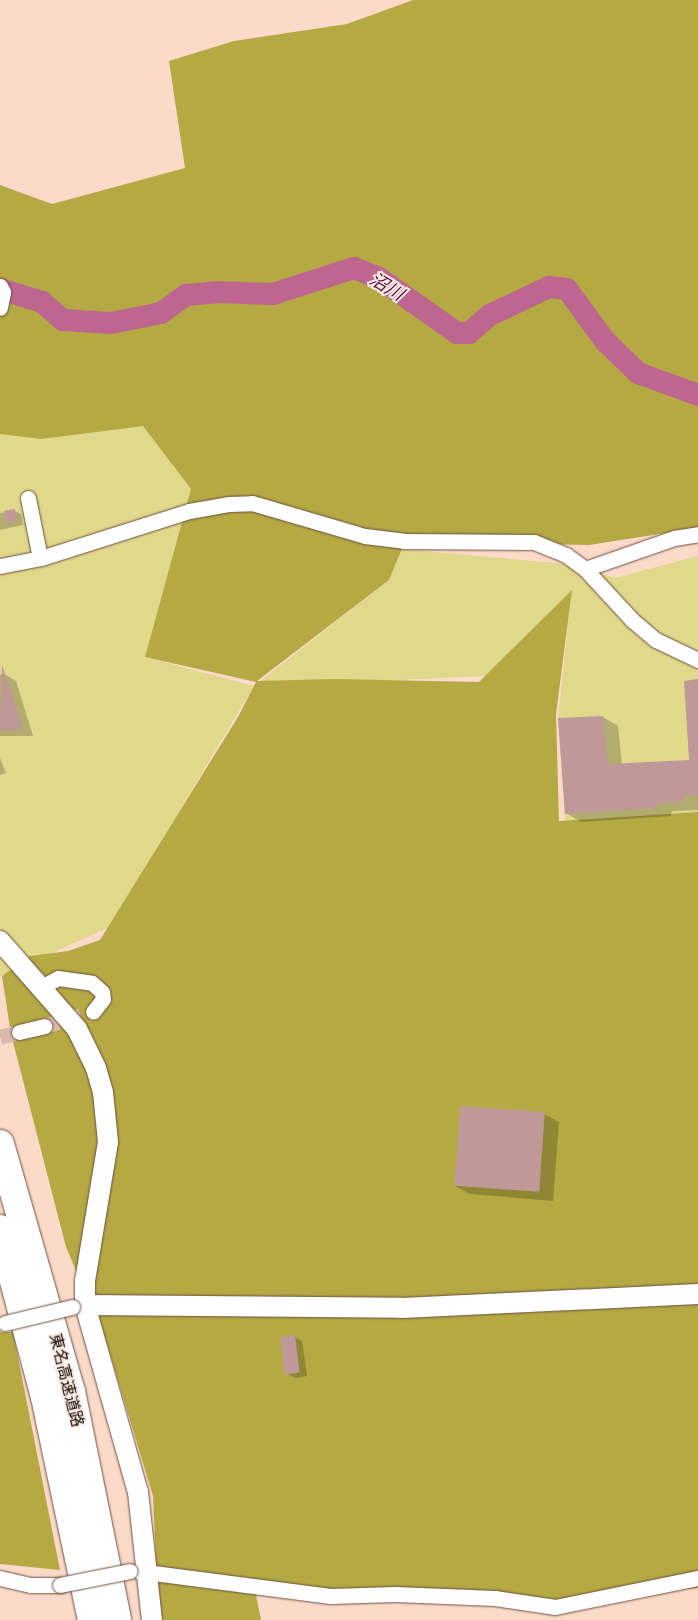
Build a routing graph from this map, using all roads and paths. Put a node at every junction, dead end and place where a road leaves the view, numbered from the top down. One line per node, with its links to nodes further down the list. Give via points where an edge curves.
1 (0, 286): 2 (street, via 3,292)
2 (0, 308)
3 (28, 498): 5 (street)
4 (698, 534): 7 (street, via 674,538)
5 (40, 558): 6 (street); 7 (street, via 190,511 252,503 365,536 404,541 534,542 566,556)
6 (0, 566)
7 (585, 569): 8 (street, via 656,640)
8 (698, 660)
9 (0, 941): 10 (street)
10 (41, 987): 11 (street, via 58,978 92,983 102,992 103,999); 17 (street, via 77,1029 88,1048 104,1092 108,1117 106,1166)
11 (93, 1012)
12 (44, 1026): 13 (street)
13 (19, 1032)
14 (0, 1144): 23 (highway, 東名高速道路, via 71,1391)
15 (0, 1229): 22 (highway, 東名高速道路, via 46,1397)
16 (698, 1294): 17 (street, via 402,1308)
17 (79, 1306): 18 (street, bridge); 19 (street, via 138,1492)
18 (2, 1324)
19 (139, 1571): 20 (street, bridge, via 60,1585 31,1585); 21 (street, via 330,1596 395,1594 495,1598 555,1607); 24 (street)
20 (0, 1578)
21 (698, 1578)
22 (92, 1620)
23 (117, 1620)
24 (152, 1620)

